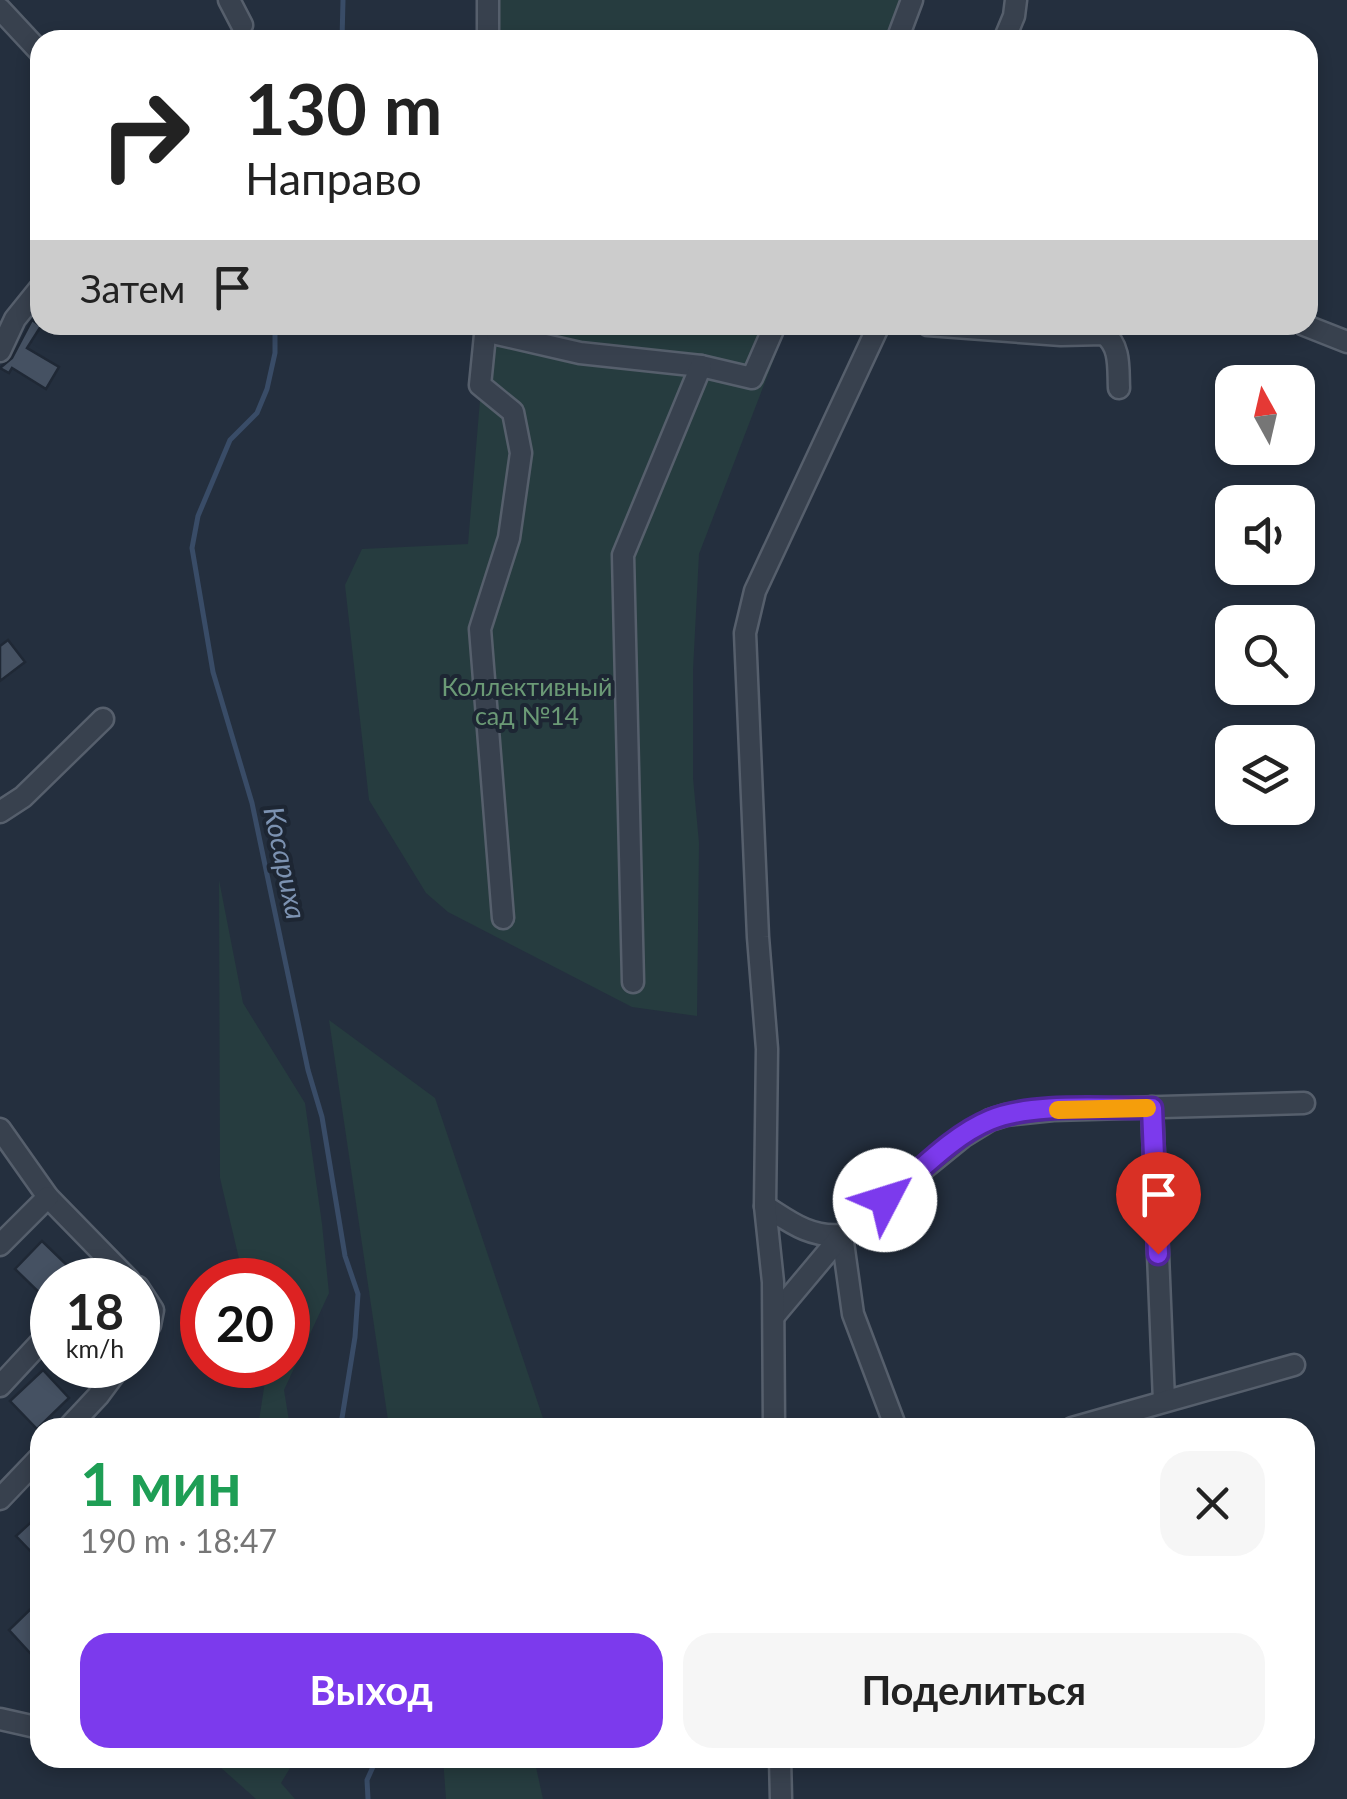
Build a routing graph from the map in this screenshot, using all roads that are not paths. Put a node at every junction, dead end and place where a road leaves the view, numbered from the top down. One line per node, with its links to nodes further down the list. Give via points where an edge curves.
1 (229, 0): 6 (street)
2 (488, 0): 7 (street)
3 (912, 0): 8 (street)
4 (1016, 0): 9 (street)
5 (0, 8): 10 (street)
6 (242, 25)
7 (488, 30)
8 (901, 30)
9 (1008, 30)
10 (30, 41)
11 (30, 300): 19 (street)
12 (1318, 331): 18 (street)
13 (491, 335): 24 (street, via 480,384 514,412 521,453 509,538 480,630)
14 (511, 335): 20 (street, via 580,353)
15 (771, 335): 20 (street, via 752,378)
16 (873, 335): 30 (street, via 756,590 745,632 767,1049)
17 (1104, 335): 21 (street, via 1116,352)
18 (1347, 342)
19 (0, 351)
20 (702, 366): 25 (street, via 623,555)
21 (1119, 388)
22 (103, 718): 23 (street)
23 (0, 812)
24 (503, 918)
25 (633, 982)
26 (1304, 1102): 27 (street)
27 (1152, 1108): 31 (street, via 990,1120); 39 (street)
28 (0, 1129): 29 (street)
29 (48, 1196): 32 (street); 33 (street)
30 (766, 1206): 31 (street, via 810,1233); 34 (street)
31 (842, 1235): 34 (street); 42 (street, via 853,1314)
32 (0, 1245)
33 (100, 1258)
34 (774, 1316): 41 (street)
35 (30, 1354): 37 (street)
36 (1294, 1366): 39 (street)
37 (0, 1386)
38 (104, 1388): 40 (street)
39 (1164, 1400): 43 (street)
40 (77, 1418)
41 (774, 1418)
42 (892, 1418)
43 (1105, 1418)
44 (30, 1468): 45 (street)
45 (0, 1499)
46 (0, 1719): 47 (street)
47 (30, 1726)
48 (780, 1768): 49 (street)
49 (782, 1799)

